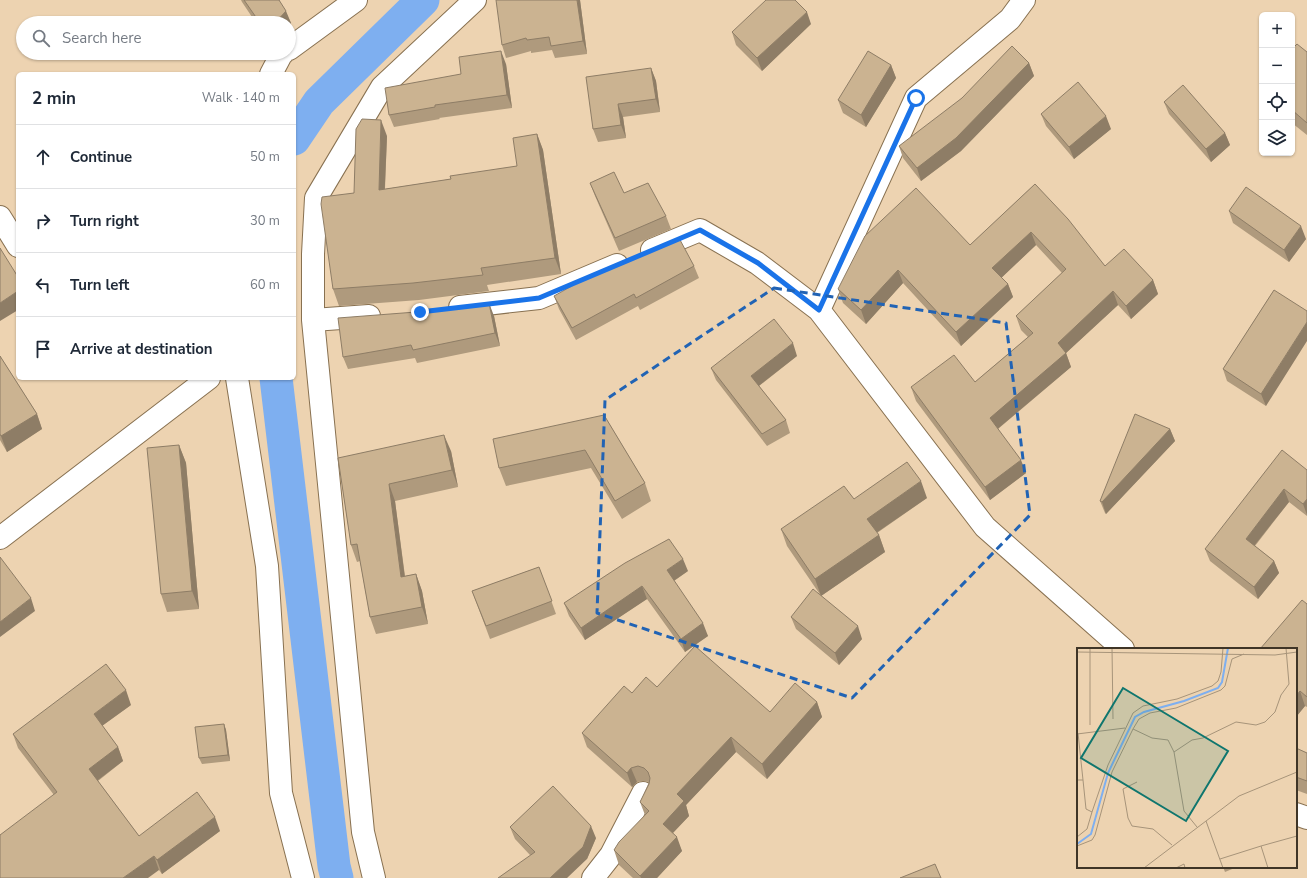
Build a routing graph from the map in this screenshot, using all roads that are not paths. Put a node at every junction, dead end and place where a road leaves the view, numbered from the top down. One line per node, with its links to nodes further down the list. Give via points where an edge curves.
1 (356, 0): 4 (street)
2 (475, 0): 12 (street, via 382,87 316,198)
3 (1024, 0): 10 (street, via 1010,19 916,98)
4 (296, 44)
5 (278, 60): 6 (street)
6 (272, 72)
7 (0, 217): 8 (street)
8 (16, 243)
9 (444, 309): 10 (street, via 539,298 700,230 758,263)
10 (819, 310): 16 (street, via 985,527)
11 (389, 315): 12 (street)
12 (313, 320): 21 (street, via 363,832)
13 (206, 380): 15 (street)
14 (236, 380): 20 (street, via 267,566 281,793)
15 (0, 538)
16 (1122, 648)
17 (643, 793): 22 (street, via 611,855)
18 (1297, 814): 19 (street)
19 (1307, 818)
20 (303, 878)
21 (374, 878)
22 (593, 878)

